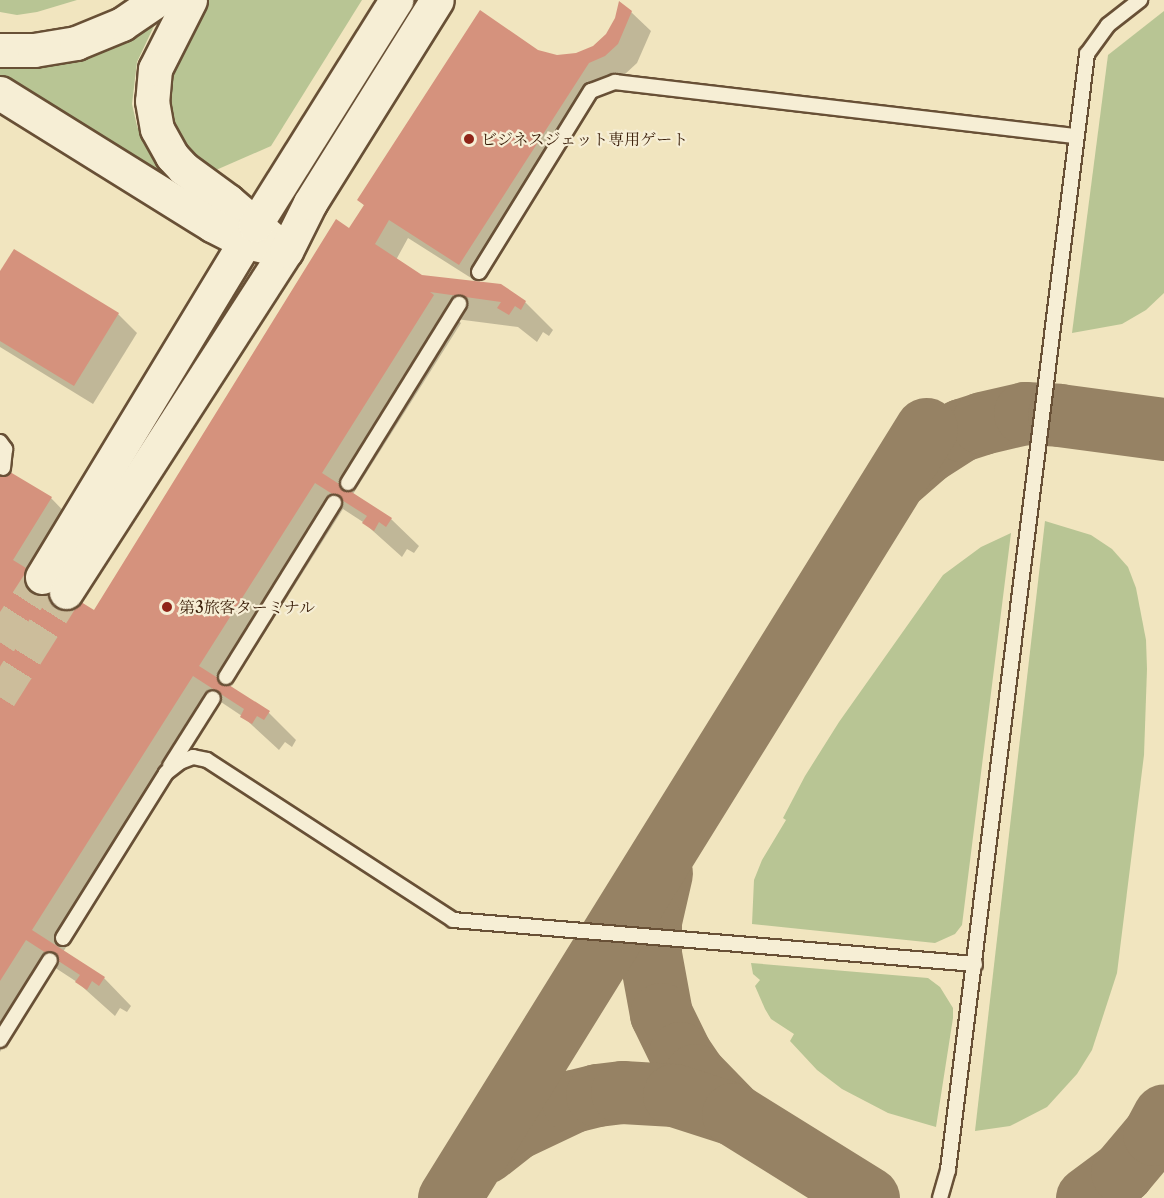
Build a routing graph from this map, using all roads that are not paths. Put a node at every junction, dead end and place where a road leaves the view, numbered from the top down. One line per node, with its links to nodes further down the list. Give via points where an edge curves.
1 (156, 0): 6 (street, via 122,24 76,43 34,50)
2 (190, 0): 9 (street, via 155,69 152,101 157,129 172,156 228,201)
3 (396, 0): 9 (street)
4 (437, 0): 10 (street, via 310,203)
5 (1140, 0): 8 (lane, via 1108,25 1087,54)
6 (0, 50)
7 (0, 93): 9 (street, via 212,225)
8 (1077, 136): 11 (lane, via 615,82 591,92); 22 (lane)
9 (250, 234): 10 (street); 10 (street, via 54,585)
10 (286, 251)
11 (479, 272)
12 (459, 304): 15 (lane)
13 (0, 442): 14 (lane, via 5,449)
14 (3, 468)
15 (348, 483)
16 (334, 503): 17 (lane)
17 (226, 677)
18 (213, 698): 19 (lane)
19 (166, 773): 20 (lane); 22 (lane, via 193,757 207,760 453,920)
20 (63, 939)
21 (50, 960): 23 (lane)
22 (975, 964): 24 (lane, via 948,1170)
23 (0, 1040)
24 (940, 1198)

